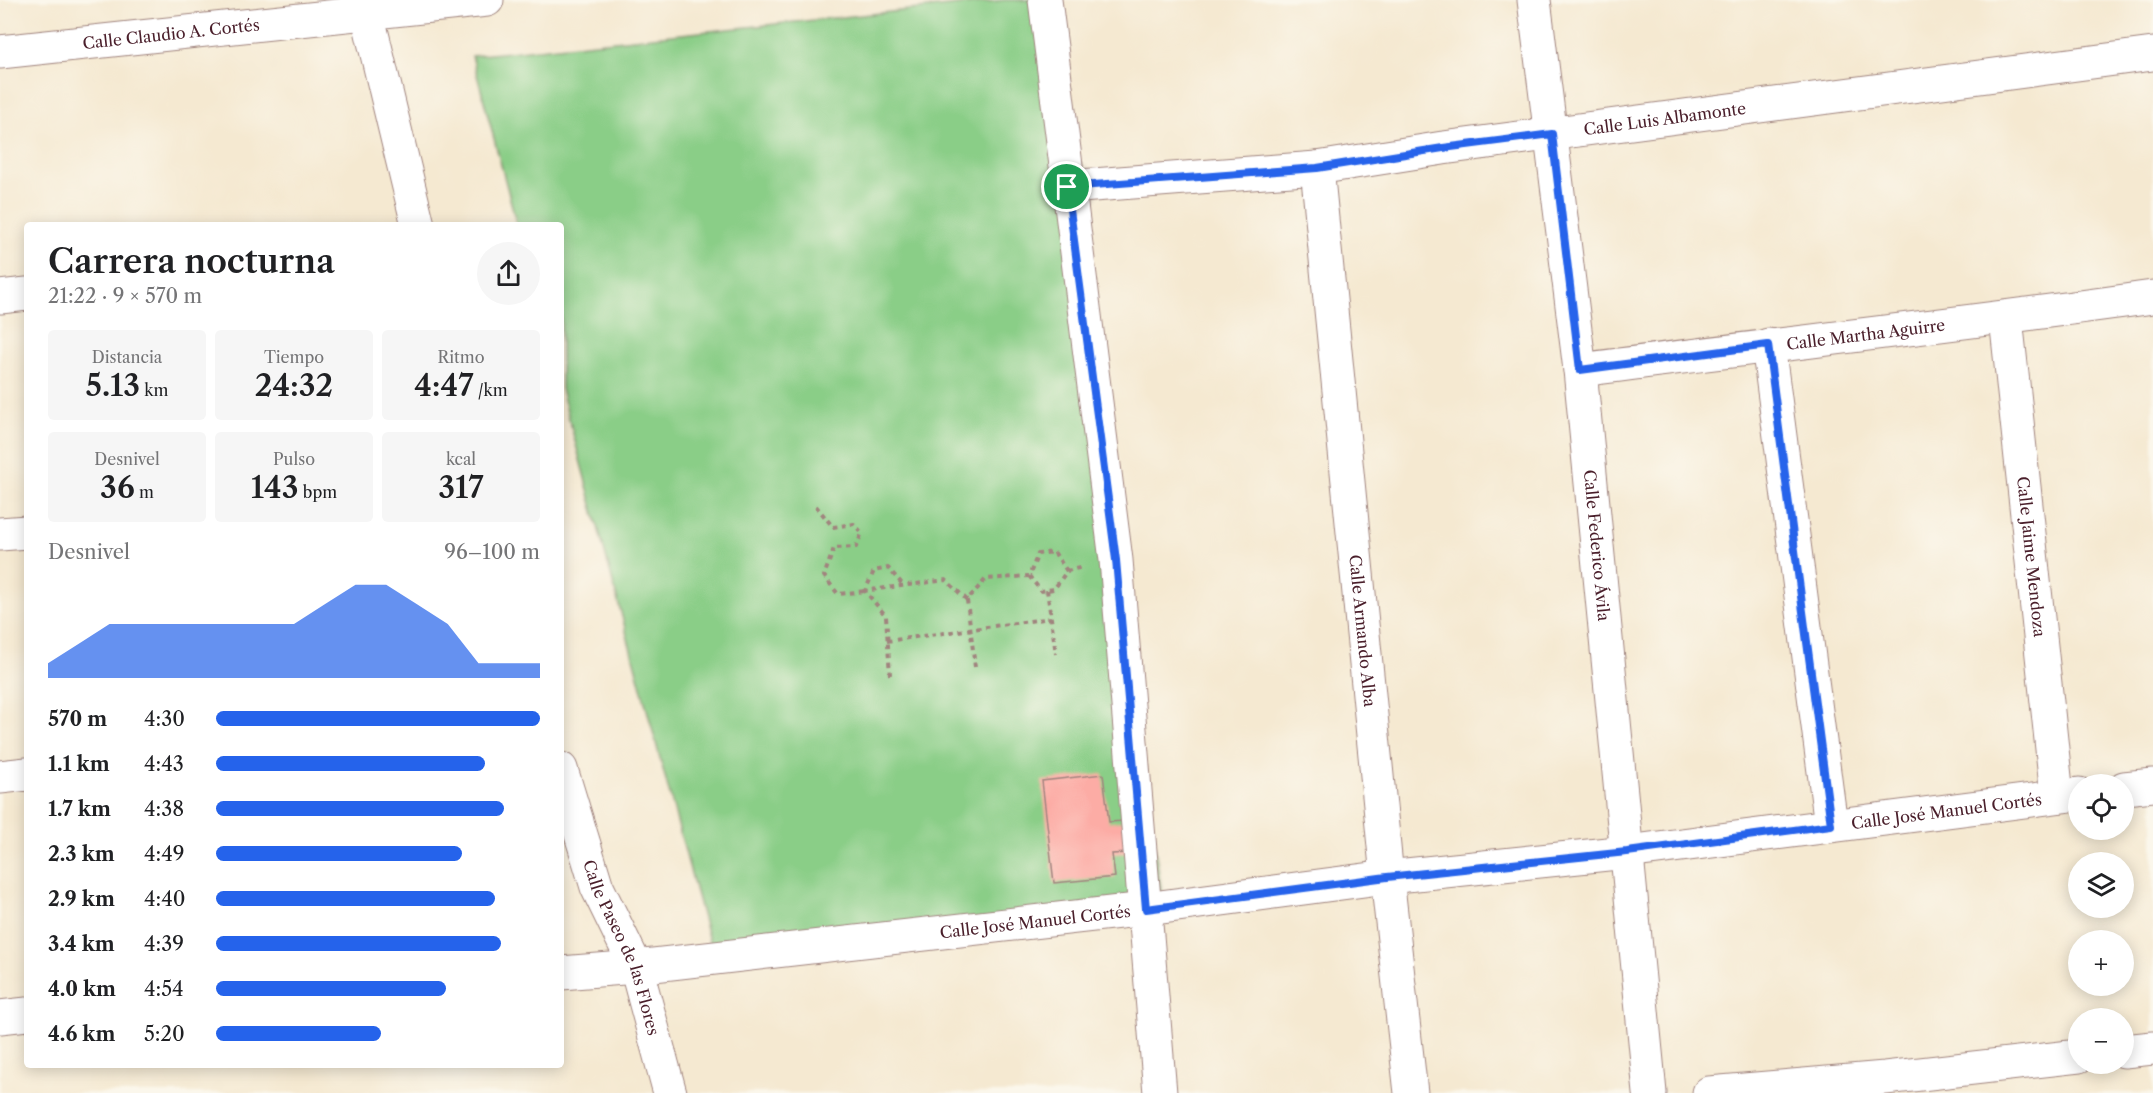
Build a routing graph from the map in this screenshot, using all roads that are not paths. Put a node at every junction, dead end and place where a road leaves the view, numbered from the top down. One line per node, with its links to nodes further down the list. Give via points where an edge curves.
1 (487, 0): 4 (street, Calle Claudio A. Cortés)
2 (1045, 0): 9 (street)
3 (1534, 0): 7 (street, Calle Federico Ávila)
4 (365, 6): 5 (street, Calle Claudio A. Cortés); 10 (street)
5 (0, 52)
6 (2153, 54): 7 (street, Calle Luis Albamonte)
7 (1552, 134): 8 (street, Calle Luis Albamonte); 16 (street, Calle Federico Ávila)
8 (1317, 168): 9 (street, Calle Luis Albamonte); 27 (street, Calle Armando Alba)
9 (1067, 187): 28 (street, via 1116,560)
10 (417, 222)
11 (24, 294): 12 (street)
12 (0, 297)
13 (2153, 297): 14 (street, Calle Martha Aguirre)
14 (2006, 318): 15 (street, Calle Martha Aguirre); 24 (street, Calle Jaime Mendoza)
15 (1768, 345): 16 (street, Calle Martha Aguirre); 25 (street)
16 (1580, 370): 26 (street, Calle Federico Ávila)
17 (24, 532): 18 (street)
18 (0, 534)
19 (24, 774): 20 (street)
20 (0, 777)
21 (564, 779): 29 (street, Calle Paseo de las Flores, via 597,887)
22 (2153, 785): 23 (street)
23 (2134, 787)
24 (2068, 795): 25 (street, Calle José Manuel Cortés)
25 (1831, 825): 26 (street, Calle José Manuel Cortés)
26 (1627, 852): 27 (street, Calle José Manuel Cortés); 40 (street, Calle Federico Ávila)
27 (1387, 877): 28 (street, Calle José Manuel Cortés); 39 (street, Calle Armando Alba)
28 (1146, 909): 29 (street, Calle José Manuel Cortés); 38 (street)
29 (636, 967): 30 (street, Calle José Manuel Cortés); 37 (street, Calle Paseo de las Flores)
30 (564, 973)
31 (24, 1014): 32 (street)
32 (0, 1017)
33 (2153, 1048): 34 (street)
34 (2134, 1050)
35 (2068, 1058): 36 (street)
36 (1886, 1085): 41 (street)
37 (670, 1093)
38 (1160, 1093)
39 (1411, 1093)
40 (1650, 1093)
41 (1709, 1093)

